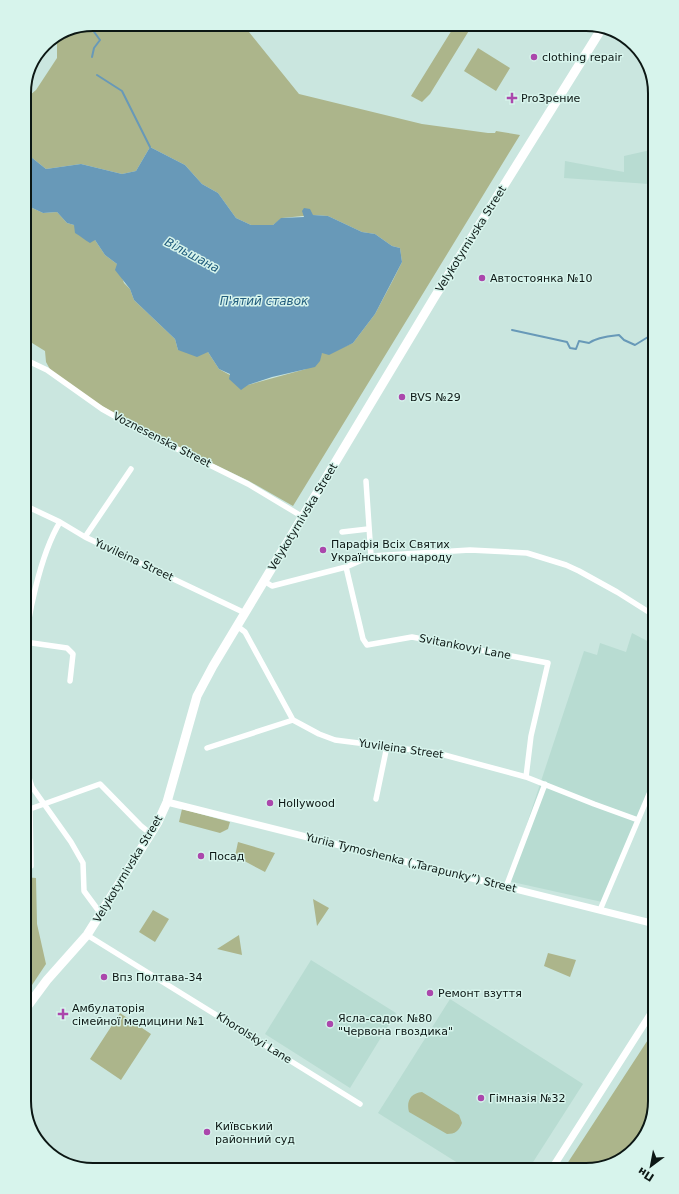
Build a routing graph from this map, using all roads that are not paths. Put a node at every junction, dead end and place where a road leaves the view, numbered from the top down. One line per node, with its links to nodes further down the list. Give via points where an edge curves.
1 (599, 32): 6 (main road, Velykotyrnivska Street, via 434,298)
2 (31, 362): 6 (street, Voznesenska Street, via 102,409 248,484)
3 (131, 469): 10 (street)
4 (366, 481): 8 (street)
5 (31, 508): 7 (street, Yuvileina Street)
6 (303, 517): 13 (main road, Velykotyrnivska Street)
7 (60, 522): 10 (street, Yuvileina Street); 16 (street, via 42,564)
8 (368, 529): 9 (street); 11 (street)
9 (342, 532)
10 (85, 537): 15 (street, Yuvileina Street)
11 (370, 556): 12 (street); 14 (street, via 470,550 527,553 579,571)
12 (346, 567): 13 (street, via 272,586); 23 (street, Svitankovyi Lane, via 362,639 368,645 412,637 548,664 531,736)
13 (264, 581): 15 (main road, Velykotyrnivska Street)
14 (648, 612)
15 (245, 613): 17 (main road, Velykotyrnivska Street)
16 (31, 614)
17 (237, 626): 20 (street, via 245,632); 28 (main road, Velykotyrnivska Street, via 197,696)
18 (31, 643): 19 (street, via 72,650)
19 (70, 681)
20 (293, 720): 21 (street, Yuvileina Street, via 330,738); 22 (street)
21 (387, 746): 23 (street, Yuvileina Street, via 437,752); 27 (street)
22 (207, 748)
23 (526, 777): 25 (street, Yuvileina Street)
24 (31, 784): 29 (street)
25 (544, 784): 31 (street, Yuvileina Street); 33 (street)
26 (648, 796): 31 (street)
27 (376, 799)
28 (167, 802): 32 (main road, Velykotyrnivska Street); 33 (street, Yuriia Tymoshenka („Tarapunky”) Street)
29 (44, 803): 30 (street); 32 (street, via 100,784); 35 (street, via 83,863 84,891)
30 (31, 809)
31 (638, 820): 34 (street)
32 (151, 834): 35 (main road, Velykotyrnivska Street)
33 (506, 887): 34 (street, Yuriia Tymoshenka („Tarapunky”) Street)
34 (600, 910): 36 (street, Yuriia Tymoshenka („Tarapunky”) Street)
35 (101, 914): 37 (main road, Velykotyrnivska Street)
36 (648, 922)
37 (87, 935): 38 (main road, Velykotyrnivska Street); 40 (street, Khorolskyi Lane)
38 (31, 1002)
39 (648, 1017): 41 (street)
40 (360, 1104)
41 (555, 1163)

